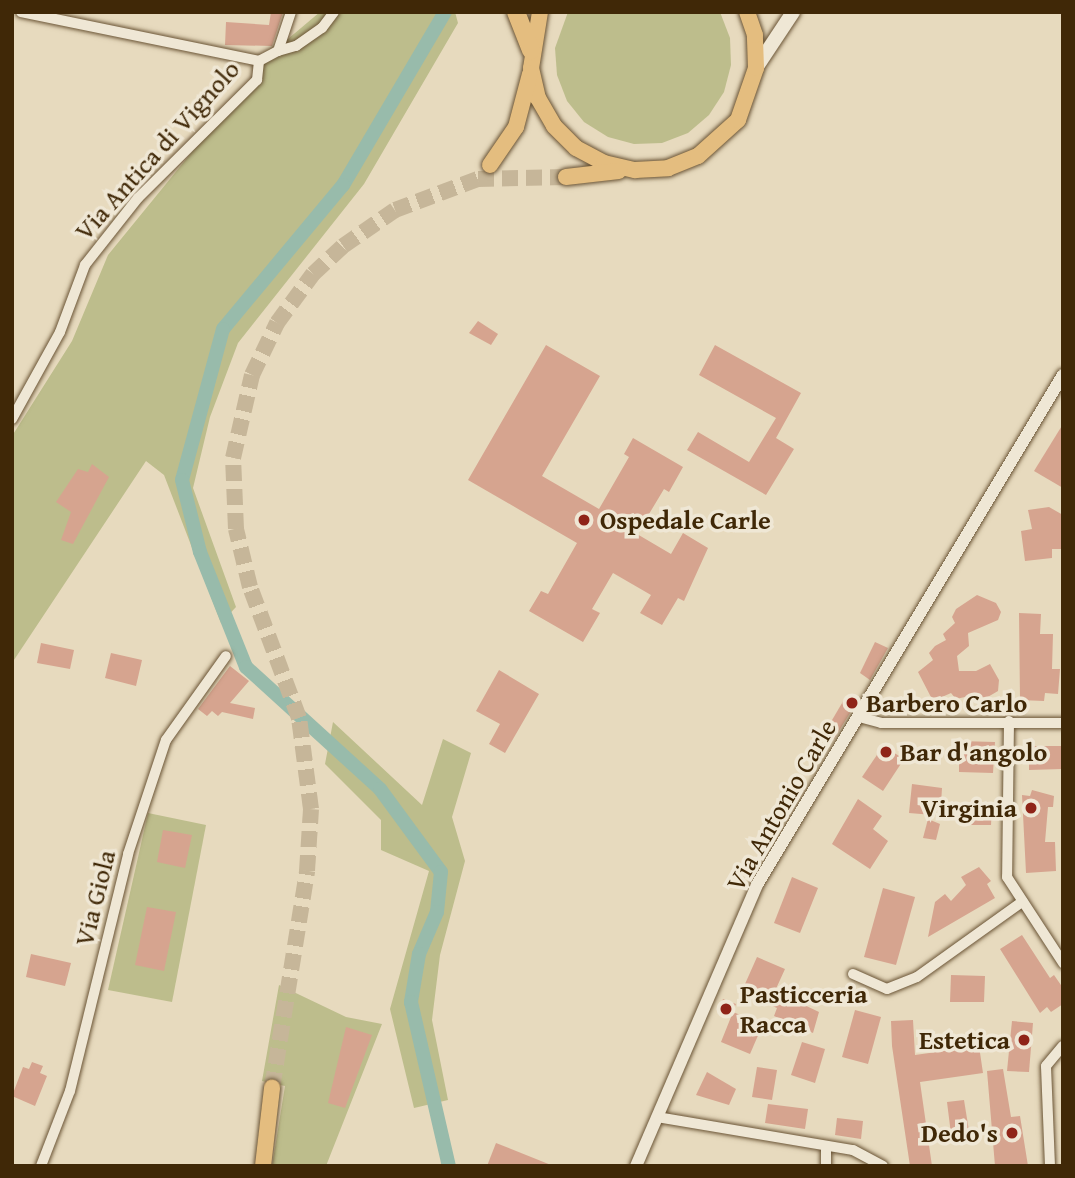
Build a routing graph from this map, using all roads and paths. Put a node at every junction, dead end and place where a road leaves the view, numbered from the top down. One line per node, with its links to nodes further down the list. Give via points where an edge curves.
1 (21, 12): 10 (street, Via Antica di Vignolo)
2 (291, 12): 8 (street)
3 (334, 12): 8 (street, Via Antica di Vignolo, via 322,28 296,46)
4 (516, 12): 9 (highway)
5 (540, 12): 9 (main road)
6 (747, 12): 11 (main road, via 755,35)
7 (793, 12): 11 (main road)
8 (278, 51): 10 (street, Via Antica di Vignolo)
9 (531, 59): 12 (main road, via 516,127); 13 (main road, via 538,99 554,126 576,148 604,163)
10 (259, 61): 16 (street, Via Antica di Vignolo, via 257,80 138,198 85,265 60,332)
11 (757, 68): 13 (main road, via 748,101 724,137 698,156 668,168)
12 (490, 165)
13 (635, 170): 14 (main road)
14 (566, 177)
15 (1063, 375): 18 (street, Via Antonio Carle)
16 (12, 419)
17 (226, 656): 28 (street, Via Giola, via 166,740 128,854 70,1091)
18 (859, 717): 19 (street, via 881,723); 26 (street, Via Antonio Carle, via 757,885)
19 (1009, 721): 20 (street); 21 (street, via 1007,877)
20 (1063, 723)
21 (1023, 901): 22 (street); 23 (street, via 917,977 887,989)
22 (1063, 963)
23 (853, 974)
24 (1063, 1046): 33 (street, via 1045,1066)
25 (272, 1087): 29 (main road)
26 (657, 1117): 27 (street); 30 (street, Via Antonio Carle)
27 (826, 1147): 31 (street); 32 (street, via 853,1150)
28 (41, 1166)
29 (262, 1166)
30 (636, 1166)
31 (826, 1166)
32 (883, 1166)
33 (1050, 1166)

